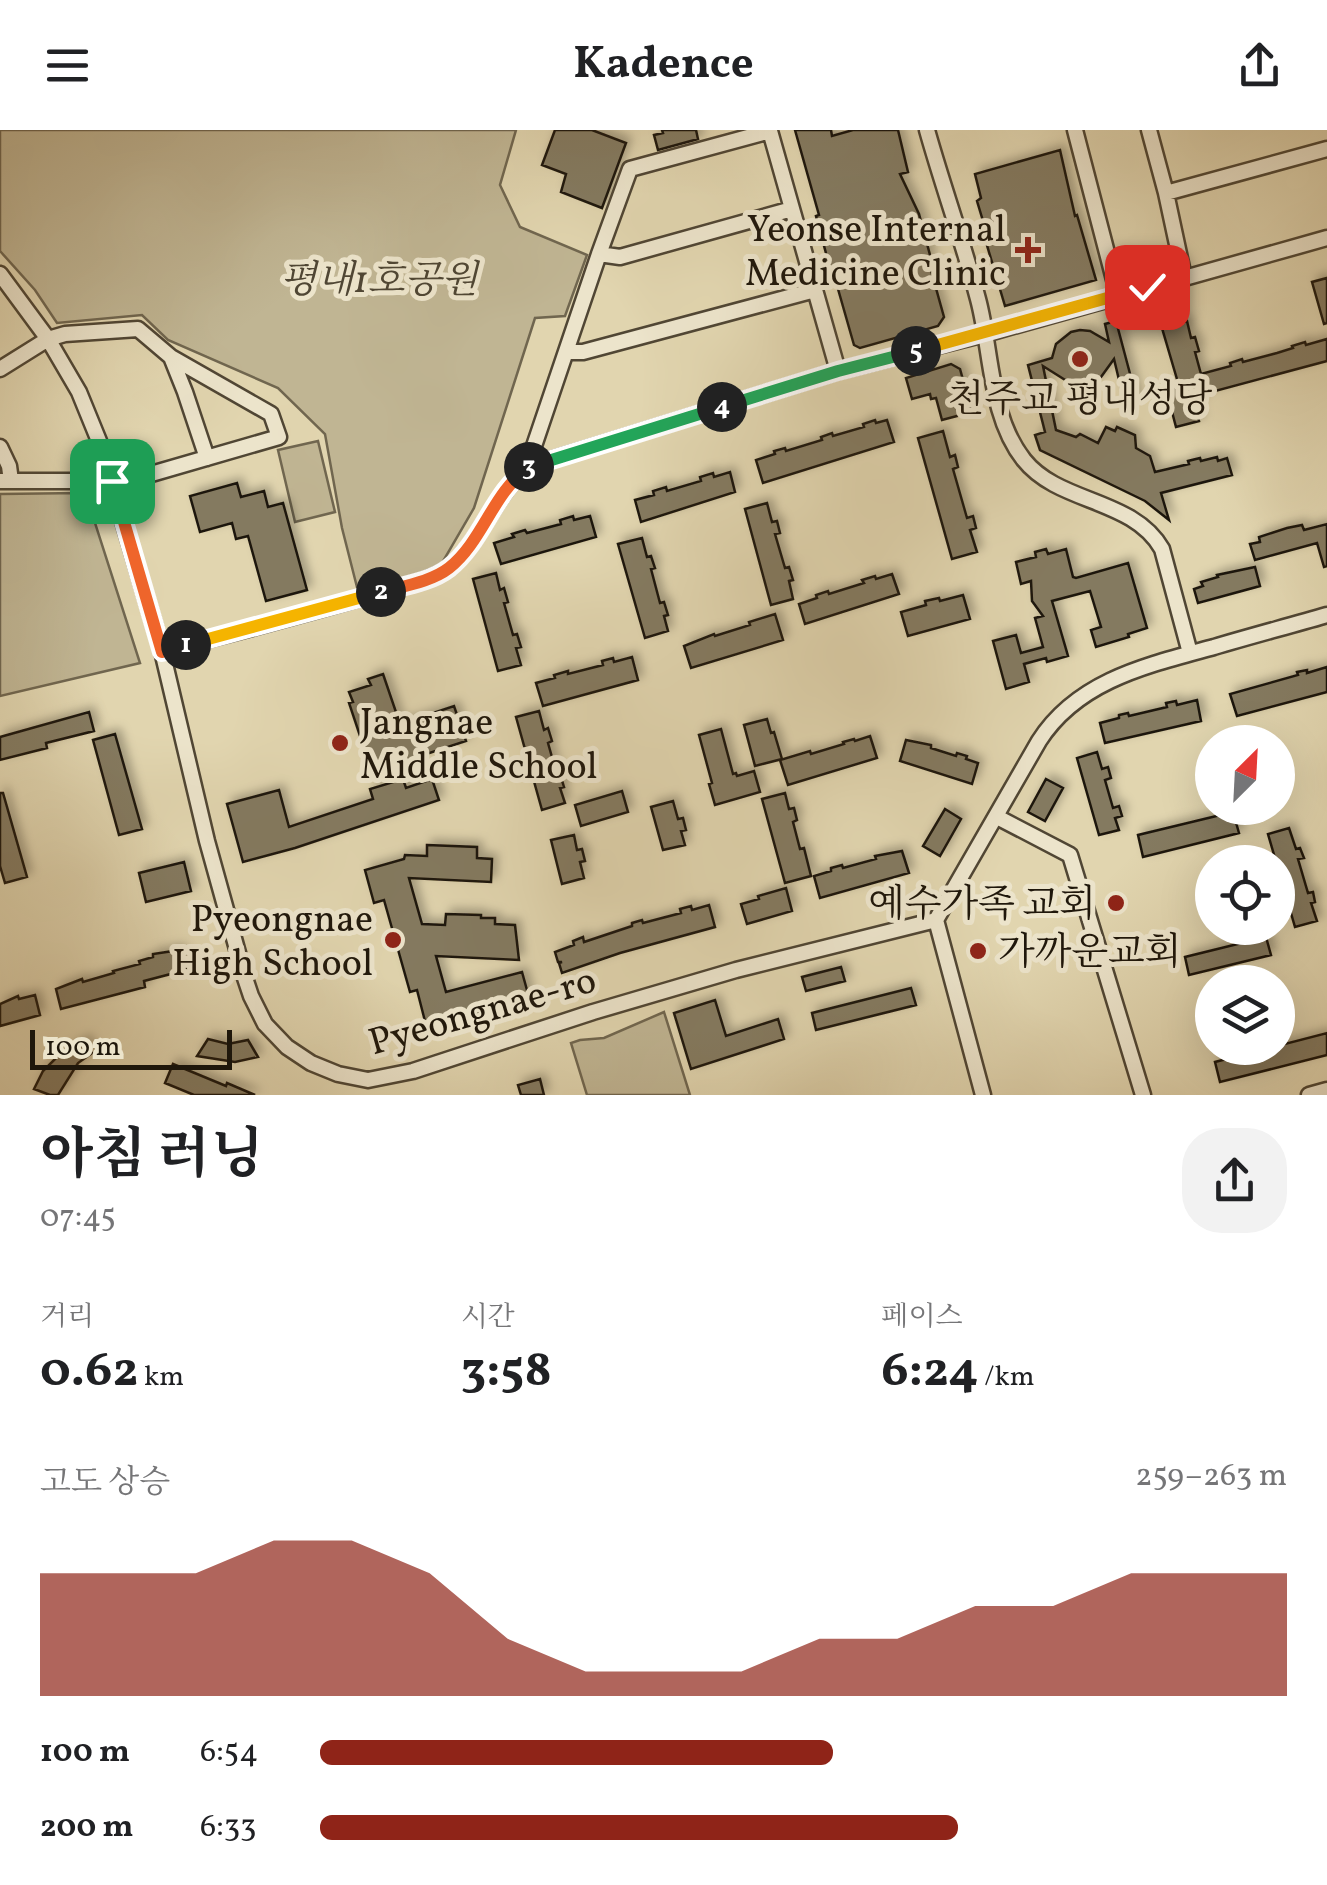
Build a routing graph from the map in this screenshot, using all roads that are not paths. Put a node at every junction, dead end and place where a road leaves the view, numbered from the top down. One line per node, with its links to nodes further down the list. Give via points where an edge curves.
1 (927, 130): 13 (street)
2 (1075, 130): 12 (street)
3 (1148, 130): 5 (street)
4 (1327, 149): 5 (street)
5 (1166, 193): 10 (street)
6 (792, 209): 8 (street, via 620,257); 8 (street, via 770,131 630,169); 11 (street)
7 (1327, 238): 10 (street)
8 (598, 254): 15 (street)
9 (0, 274): 14 (street, Pyeongnae-ro)
10 (1184, 277): 12 (street)
11 (815, 290): 15 (street); 18 (street)
12 (1118, 294): 13 (street)
13 (985, 334): 18 (street); 26 (street, via 1008,434 1025,462 1154,534)
14 (48, 339): 16 (street, via 138,329); 17 (street); 23 (street, Pyeongnae-ro, via 78,392)
15 (567, 352): 21 (street)
16 (171, 357): 20 (street); 20 (street, via 271,414 278,437)
17 (0, 369)
18 (838, 371): 21 (street)
19 (0, 447): 22 (street, via 9,466)
20 (207, 458): 23 (street)
21 (531, 466): 25 (street, via 508,487 461,556 439,574)
22 (5, 481): 23 (street)
23 (112, 481): 25 (street, Pyeongnae-ro)
24 (1327, 615): 26 (street)
25 (162, 652): 28 (street, Pyeongnae-ro, via 251,996 286,1047 338,1074 368,1080 413,1072 736,970)
26 (1190, 654): 27 (street, via 1113,678 1072,704 1044,733)
27 (997, 817): 28 (street); 31 (street, via 1070,855)
28 (936, 920): 30 (street)
29 (1327, 1090): 32 (street)
30 (983, 1095)
31 (1143, 1095)
32 (1309, 1095)

